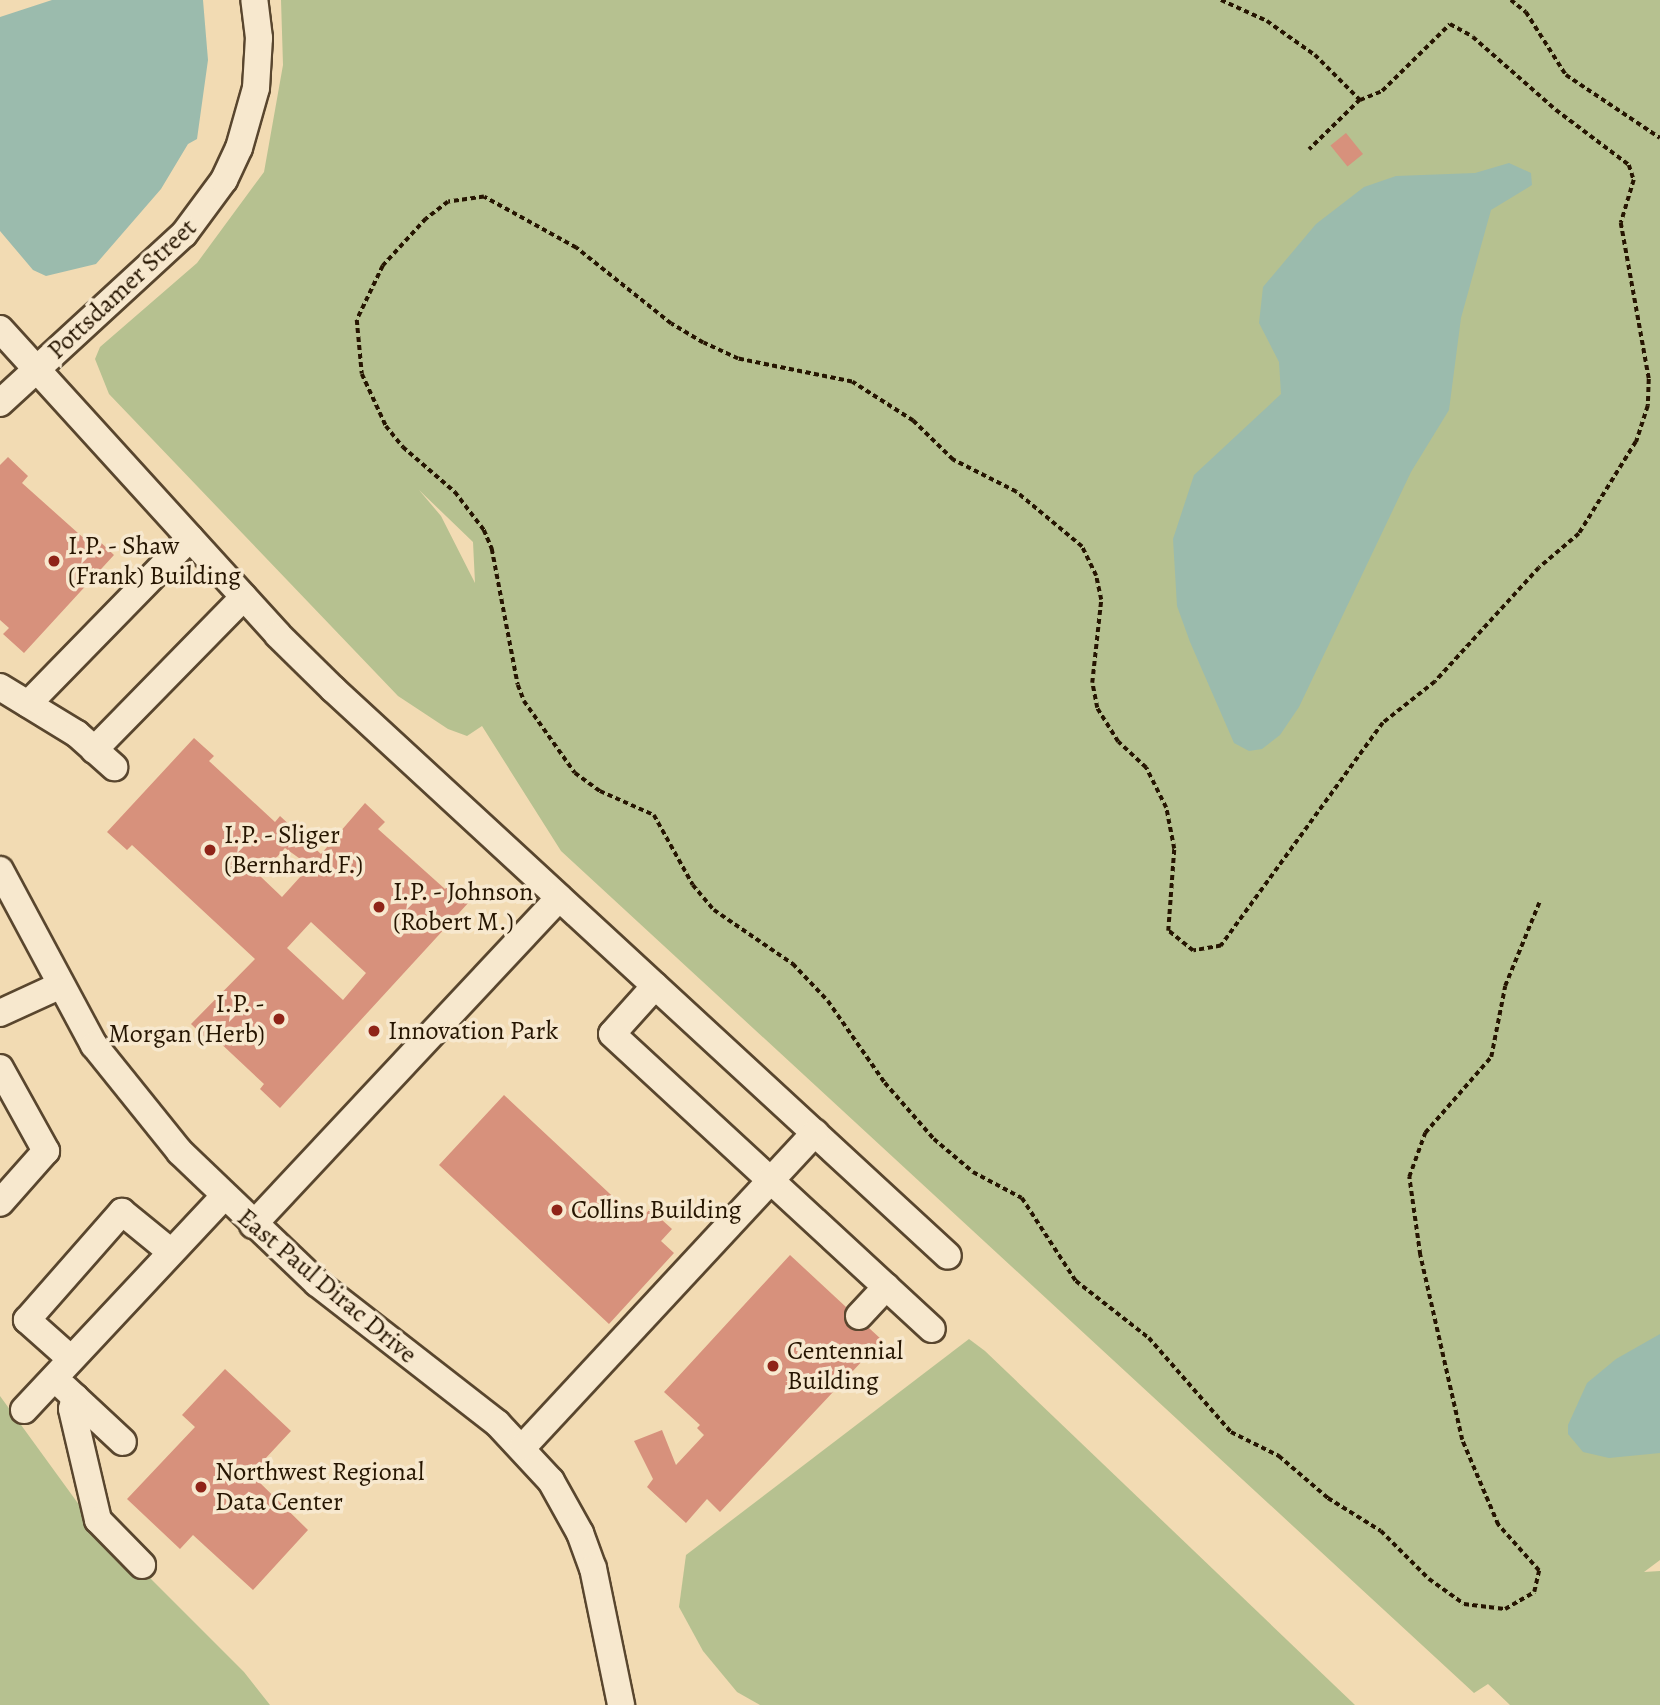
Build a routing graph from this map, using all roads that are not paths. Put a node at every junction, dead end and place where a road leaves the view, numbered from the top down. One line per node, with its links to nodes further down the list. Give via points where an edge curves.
1 (254, 0): 3 (street, Pottsdamer Street, via 259,38 256,88 239,148 224,180 184,234)
2 (0, 330): 3 (street)
3 (36, 370): 4 (street, Pottsdamer Street); 5 (street)
4 (0, 403)
5 (190, 538): 6 (street); 8 (street)
6 (244, 597): 8 (street, via 217,619 104,759); 10 (street, via 339,695)
7 (0, 687): 8 (street)
8 (28, 704)
9 (0, 870): 11 (street, East Paul Dirac Drive)
10 (559, 898): 12 (street); 19 (street)
11 (60, 986): 13 (street); 17 (street, East Paul Dirac Drive, via 130,1095)
12 (655, 986): 15 (street); 16 (street, via 612,1034)
13 (0, 1013)
14 (0, 1068): 18 (street, via 46,1151)
15 (815, 1133): 16 (street); 21 (street)
16 (771, 1181): 22 (street); 29 (street)
17 (223, 1197): 19 (street, East Paul Dirac Drive); 20 (street)
18 (1, 1199)
19 (253, 1225): 29 (street, East Paul Dirac Drive, via 317,1283)
20 (171, 1252): 25 (street); 25 (street, via 122,1212 27,1320)
21 (948, 1256)
22 (886, 1287): 23 (street); 24 (street)
23 (859, 1316)
24 (932, 1329)
25 (63, 1369): 26 (street); 27 (street)
26 (75, 1398): 28 (street); 30 (street, via 72,1409 98,1521)
27 (24, 1410)
28 (123, 1441)
29 (523, 1447): 31 (street, East Paul Dirac Drive, via 551,1481 580,1533 593,1568)
30 (142, 1565)
31 (621, 1705)

